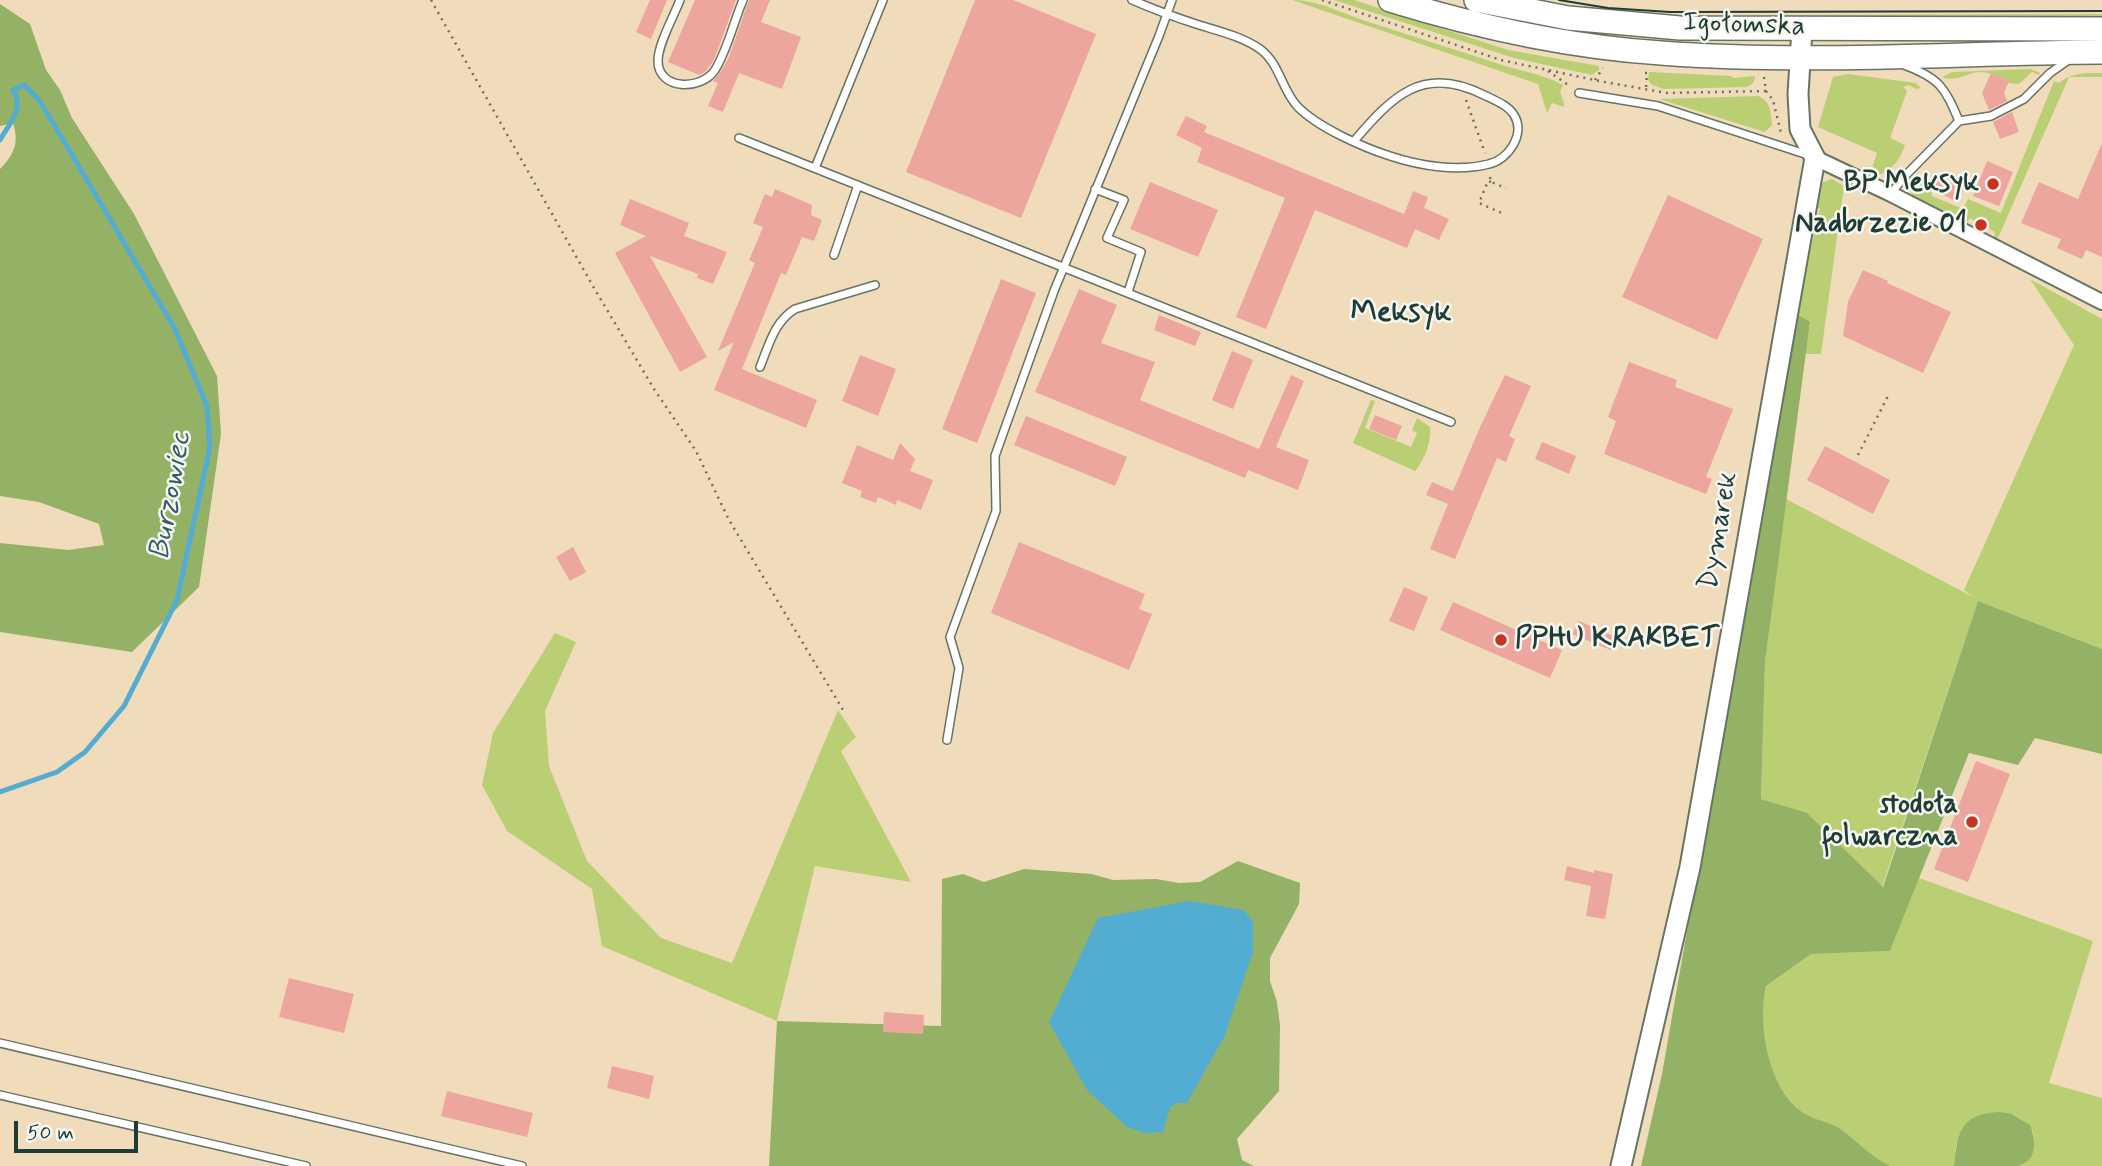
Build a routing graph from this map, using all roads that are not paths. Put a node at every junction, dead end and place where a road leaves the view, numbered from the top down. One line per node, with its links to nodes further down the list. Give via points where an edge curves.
1 (680, 0): 2 (lane, via 658,64 664,76 689,85 699,83 715,69)
2 (743, 0)
3 (883, 0): 19 (lane)
4 (1132, 0): 8 (lane)
5 (1172, 0): 8 (lane)
6 (1390, 0): 12 (main road, Igołomska, via 1472,23 1603,47 1716,57)
7 (1476, 0): 9 (main road, Igołomska, via 1613,23)
8 (1168, 15): 17 (lane, via 1261,50 1278,68 1298,107); 21 (lane)
9 (1802, 29): 10 (main road, Igołomska); 12 (street)
10 (2102, 29)
11 (2091, 52): 13 (main road, Igołomska); 15 (lane, via 2050,73 2024,99 1991,116)
12 (1801, 58): 13 (main road, Igołomska); 18 (street, via 1800,129)
13 (1885, 58): 15 (lane, via 1937,80)
14 (1580, 93): 18 (lane, via 1658,106)
15 (1959, 121): 22 (lane)
16 (740, 138): 19 (lane)
17 (1354, 141): 17 (lane, via 1384,107 1425,83 1462,87 1502,104 1515,116 1519,133 1510,152 1489,164 1464,167 1426,165)
18 (1815, 158): 22 (street); 35 (street, Dymarek, via 1690,867)
19 (815, 168): 20 (lane)
20 (859, 185): 23 (lane); 24 (lane)
21 (1095, 189): 24 (lane); 26 (lane, via 1124,200 1107,238 1141,252)
22 (1891, 194): 27 (street)
23 (834, 255)
24 (1063, 268): 26 (lane); 30 (lane, via 995,456 996,511 950,636 959,668)
25 (875, 285): 28 (lane, via 785,315)
26 (1128, 292): 29 (lane)
27 (2102, 302)
28 (760, 367)
29 (1451, 422)
30 (947, 740)
31 (0, 1043): 34 (lane)
32 (0, 1095): 33 (lane)
33 (306, 1166)
34 (522, 1166)
35 (1621, 1166)

